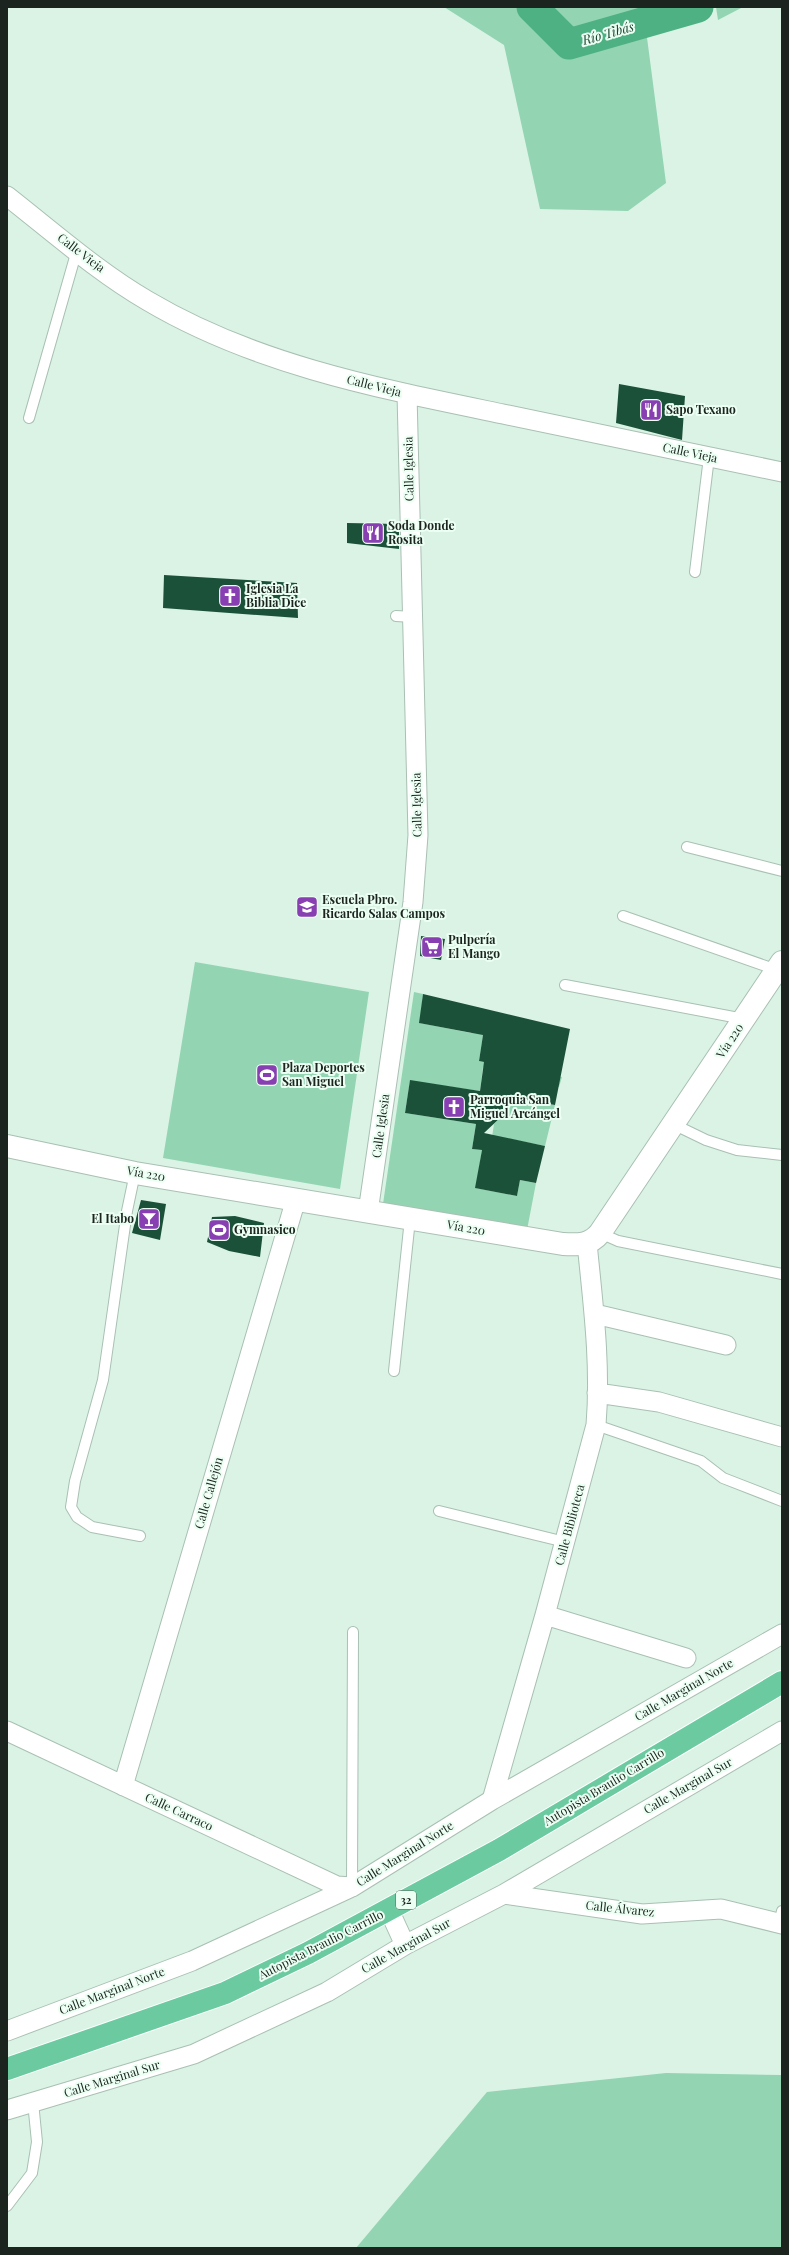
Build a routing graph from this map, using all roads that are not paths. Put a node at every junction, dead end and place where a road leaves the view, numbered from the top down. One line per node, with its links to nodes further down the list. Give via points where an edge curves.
1 (7, 196): 2 (street, Calle Vieja)
2 (77, 250): 3 (street, Calle Vieja, via 149,302 209,331 290,363); 4 (lane)
3 (407, 394): 5 (street, Calle Vieja); 19 (street, Calle Iglesia, via 404,616 418,835 413,902)
4 (28, 418)
5 (709, 457): 6 (street, Calle Vieja); 7 (lane)
6 (782, 472)
7 (696, 572)
8 (687, 847): 9 (lane)
9 (782, 871)
10 (623, 916): 11 (lane)
11 (779, 966): 13 (main road, Vía 220)
12 (565, 985): 13 (lane)
13 (744, 1019): 14 (main road, Vía 220)
14 (675, 1125): 16 (lane, via 706,1140 737,1150); 21 (main road, Vía 220)
15 (7, 1146): 17 (main road, Vía 220)
16 (782, 1155)
17 (135, 1173): 18 (main road, Vía 220); 31 (lane, via 127,1211 103,1380 75,1481 72,1507 77,1517 92,1526)
18 (296, 1200): 19 (main road, Vía 220); 40 (street, Calle Callejón)
19 (368, 1212): 20 (main road, Vía 220)
20 (410, 1219): 21 (main road, Vía 220, via 563,1244); 25 (lane)
21 (594, 1238): 22 (lane); 23 (street, Calle Biblioteca)
22 (782, 1274)
23 (595, 1314): 24 (street); 26 (street, Calle Biblioteca)
24 (726, 1345)
25 (394, 1371)
26 (597, 1393): 27 (street, Calle Biblioteca); 28 (street, via 659,1402)
27 (596, 1425): 29 (lane, via 701,1461 723,1478); 32 (street, Calle Biblioteca)
28 (782, 1437)
29 (782, 1501)
30 (439, 1511): 32 (lane)
31 (140, 1536)
32 (565, 1542): 33 (street, Calle Biblioteca)
33 (545, 1615): 36 (street); 41 (street, Calle Biblioteca)
34 (353, 1632): 42 (lane)
35 (782, 1634): 41 (street, Calle Marginal Norte)
36 (686, 1658)
37 (782, 1682): 44 (highway, Autopista Braulio Carrillo / 32, via 498,1850)
38 (7, 1730): 40 (street, Calle Carraco)
39 (782, 1731): 43 (street, Calle Marginal Sur)
40 (123, 1786): 42 (street, Calle Carraco, via 337,1886)
41 (492, 1800): 42 (street, Calle Marginal Norte)
42 (352, 1887): 47 (street, Calle Marginal Norte, via 192,1961)
43 (504, 1894): 45 (street, Calle Álvarez, via 642,1914 721,1909); 46 (street, Calle Marginal Sur)
44 (389, 1910): 46 (street); 48 (highway, Autopista Braulio Carrillo / 32, via 225,1993)
45 (781, 1919)
46 (405, 1945): 49 (street, Calle Marginal Sur, via 327,1992 194,2054)
47 (7, 2031)
48 (7, 2069)
49 (33, 2102): 50 (street, Calle Marginal Sur); 51 (lane, via 37,2142 32,2173)
50 (7, 2110)
51 (7, 2206)

